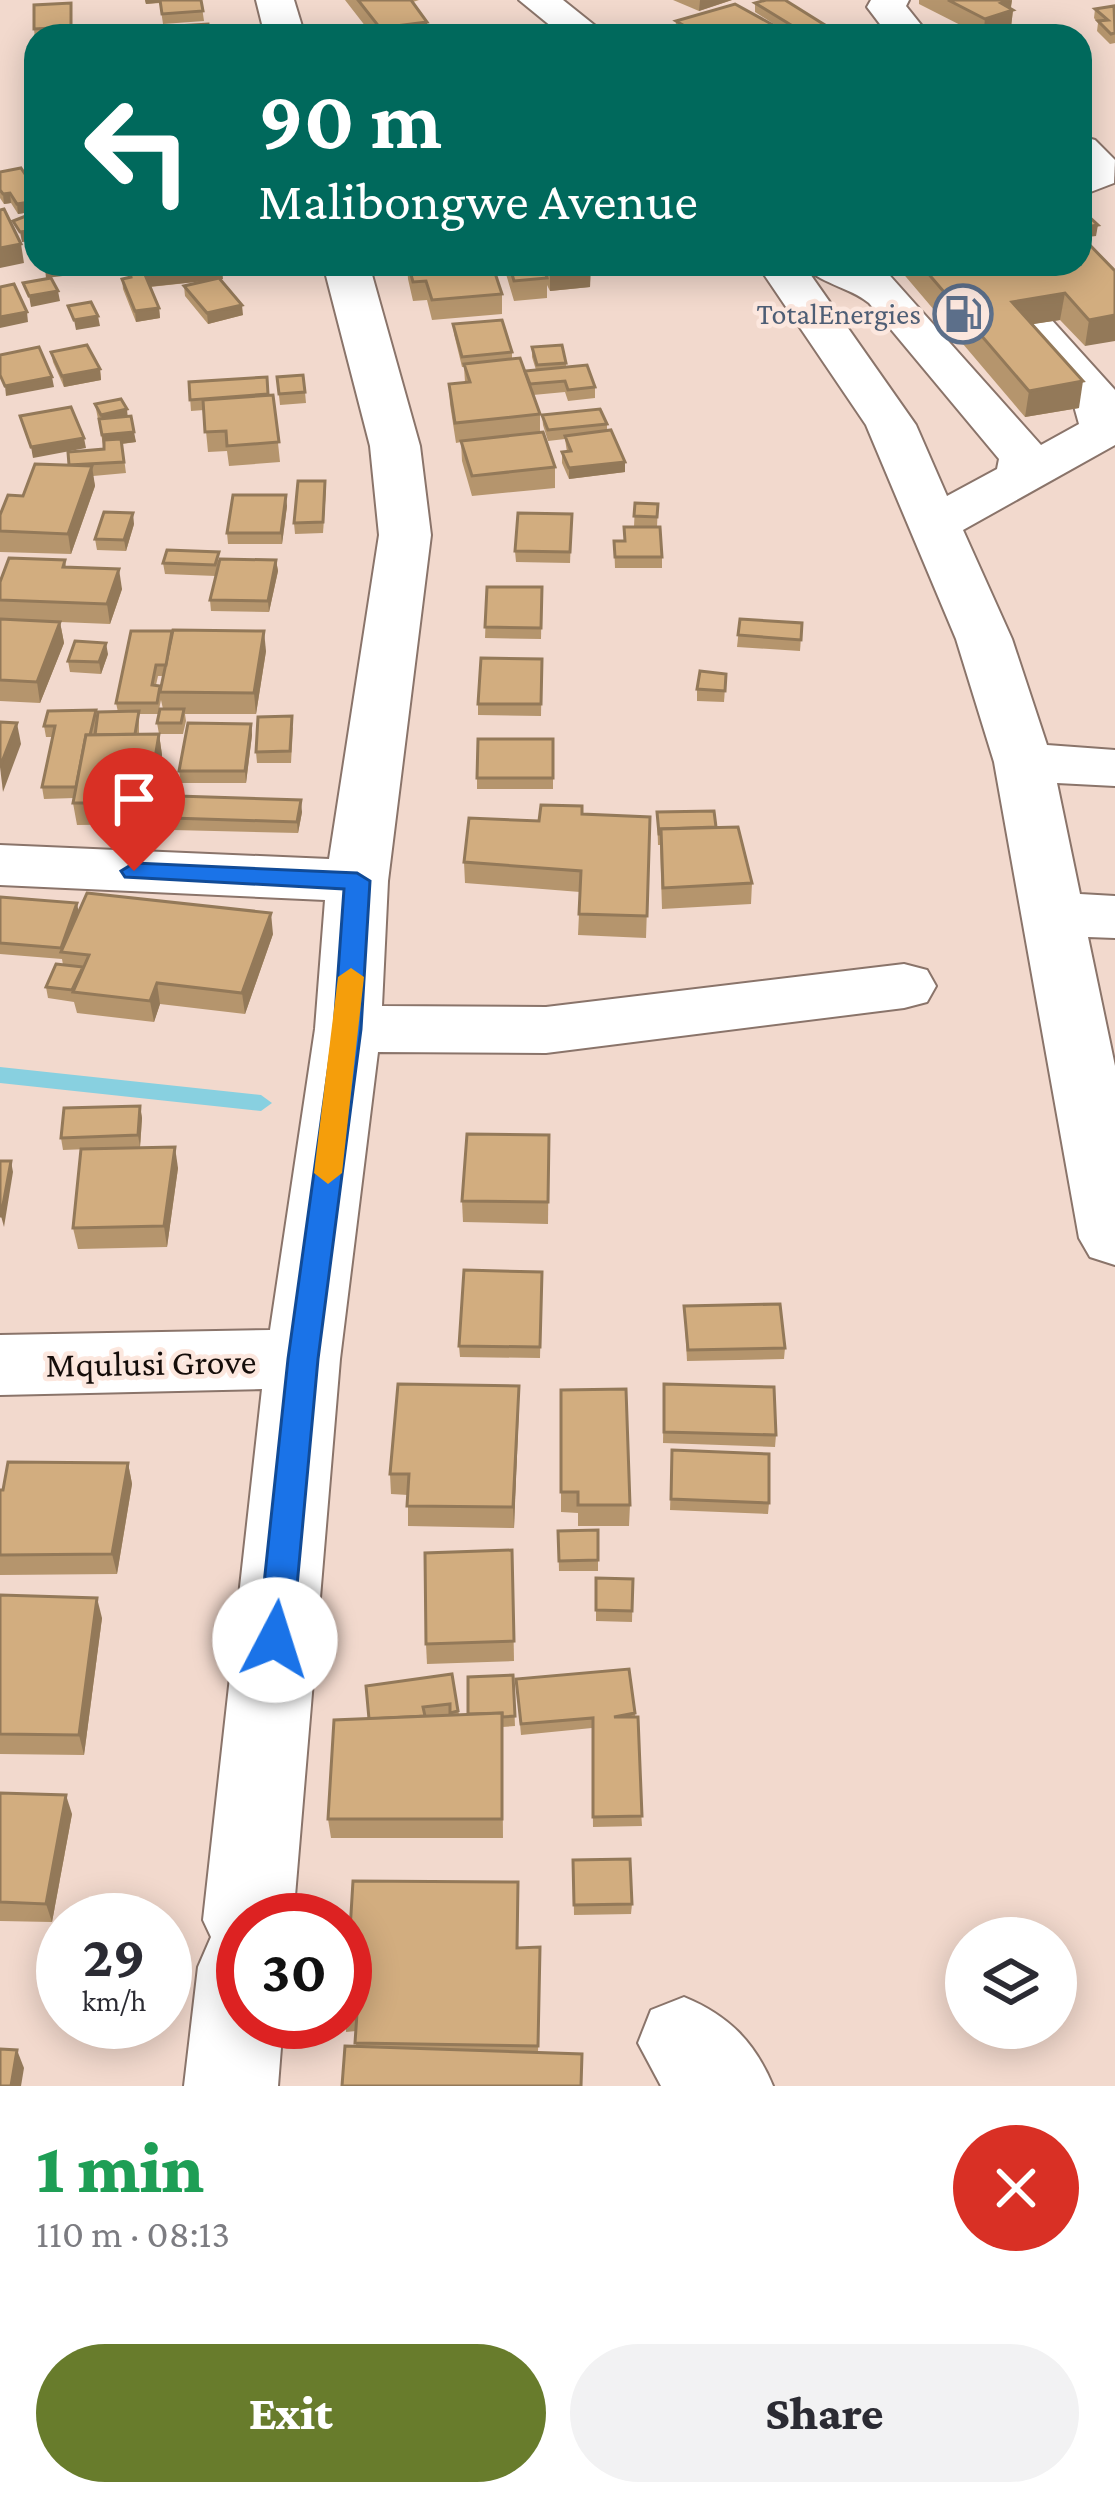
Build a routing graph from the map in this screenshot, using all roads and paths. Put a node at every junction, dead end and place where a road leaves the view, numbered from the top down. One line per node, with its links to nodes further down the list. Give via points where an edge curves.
1 (538, 0): 4 (street)
2 (569, 0): 5 (street)
3 (890, 0): 6 (street, via 886,7)
4 (571, 24)
5 (588, 24)
6 (900, 24)
7 (349, 276): 16 (street, via 394,446 405,535)
8 (777, 276): 10 (street)
9 (987, 276): 11 (street, via 1095,396 1105,430)
10 (823, 290): 11 (street, via 867,278 885,293 1011,435 1024,457); 12 (street)
11 (1021, 476): 12 (street)
12 (936, 523): 13 (street)
13 (1023, 763): 14 (street); 17 (street)
14 (1115, 768)
15 (0, 865): 16 (street)
16 (357, 881): 20 (street)
17 (1051, 914): 18 (street); 21 (street)
18 (1115, 916)
19 (904, 986): 20 (street, via 546,1030)
20 (348, 1029): 22 (street)
21 (1115, 1238)
22 (303, 1359): 23 (street, Mqulusi Grove); 24 (street)
23 (0, 1365)
24 (251, 1893)
25 (235, 2049): 26 (street)
26 (231, 2086)

